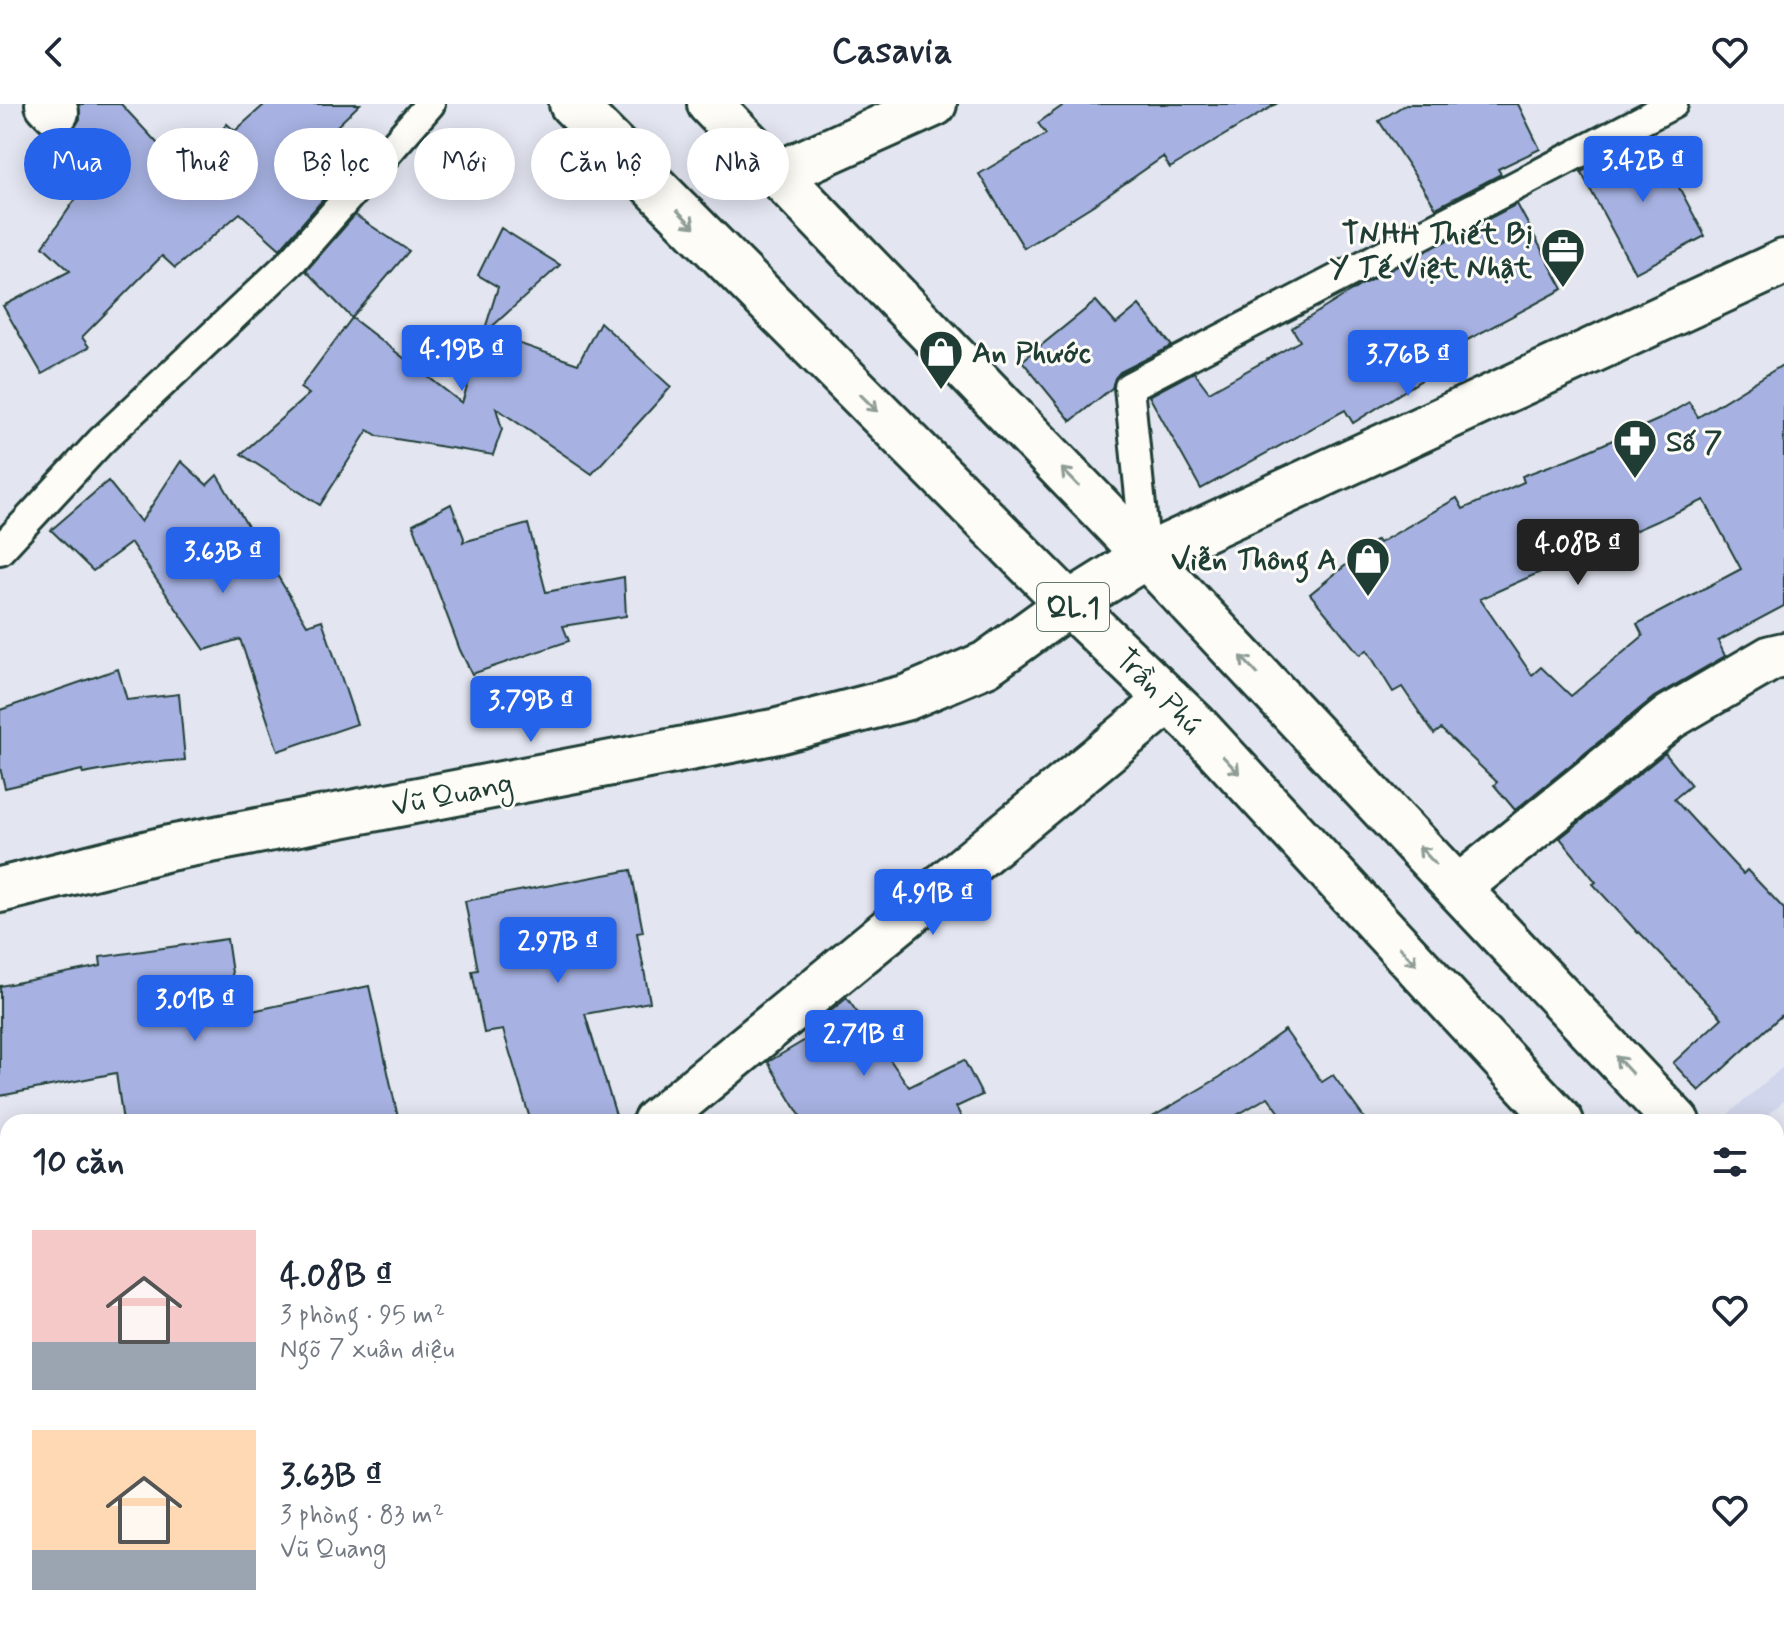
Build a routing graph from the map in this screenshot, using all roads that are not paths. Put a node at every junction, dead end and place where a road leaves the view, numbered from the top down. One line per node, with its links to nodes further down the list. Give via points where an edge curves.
1 (430, 104): 10 (lane, via 294,259 101,441)
2 (572, 104): 12 (main road, Trần Phú / QL.1, one-way to 12)
3 (710, 104): 6 (main road)
4 (934, 104): 7 (main road)
5 (1673, 104): 11 (lane, via 1129,387)
6 (733, 128)
7 (789, 169)
8 (789, 185): 11 (main road, one-way to 8)
9 (1784, 262): 11 (main road, Vũ Quang)
10 (0, 550)
11 (1146, 556): 12 (main road, Vũ Quang); 15 (main road, one-way to 11)
12 (1069, 604): 14 (main road, Trần Phú / QL.1); 16 (main road, Vũ Quang, via 986,664 908,697 778,731 169,848)
13 (1778, 656): 15 (main road, via 1670,717)
14 (1169, 700): 17 (main road); 18 (main road, Trần Phú / QL.1, one-way to 18)
15 (1458, 888): 19 (main road, one-way to 15)
16 (0, 890)
17 (665, 1114)
18 (1554, 1114)
19 (1670, 1114)

